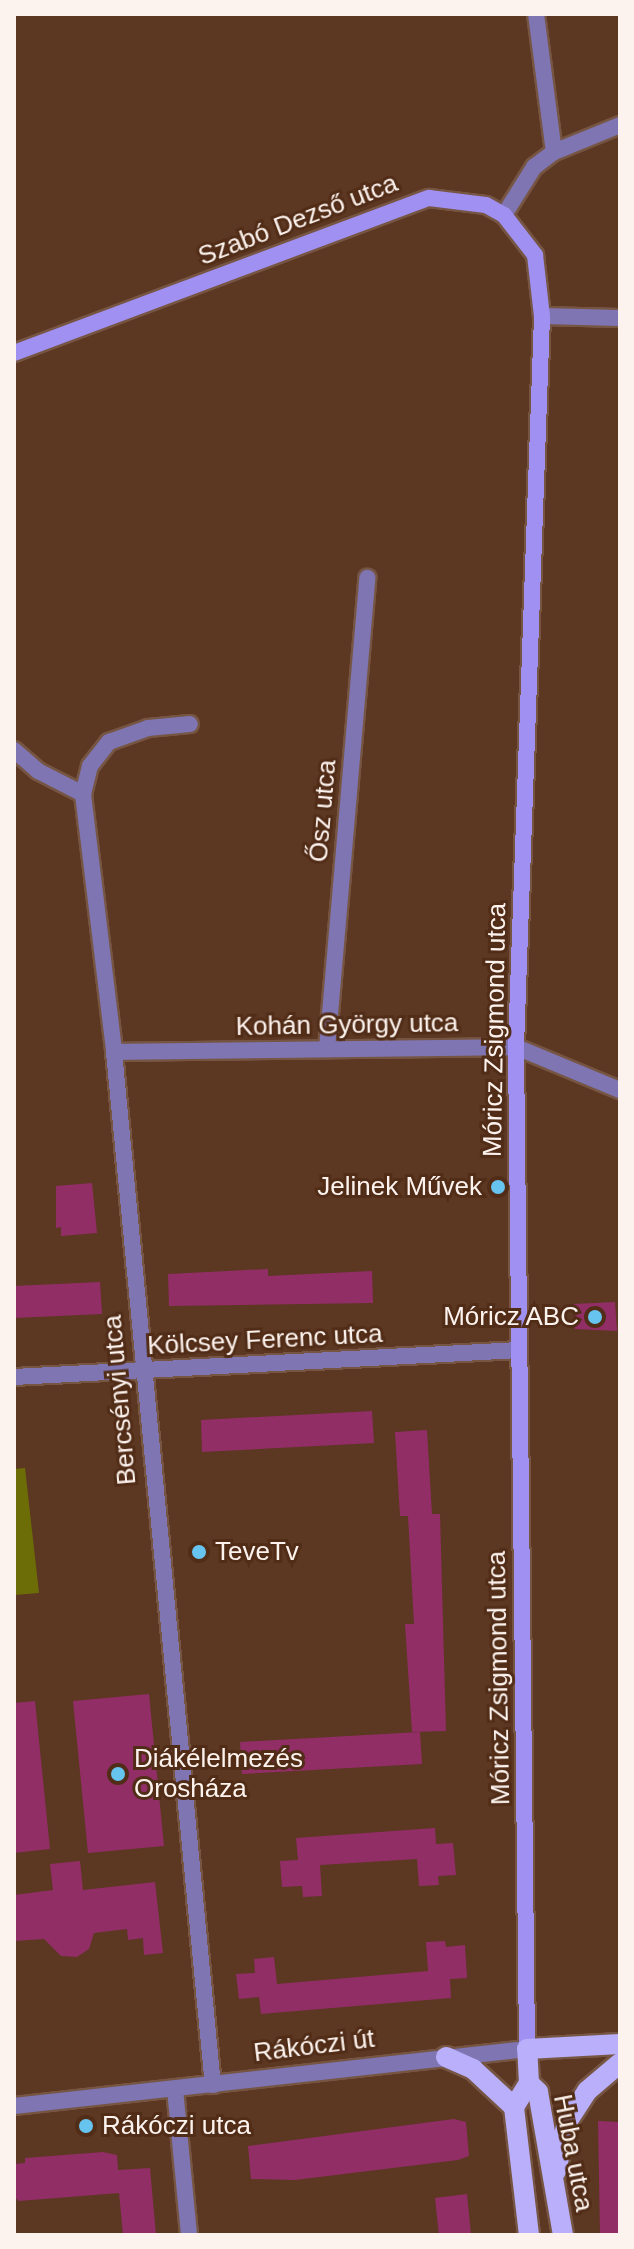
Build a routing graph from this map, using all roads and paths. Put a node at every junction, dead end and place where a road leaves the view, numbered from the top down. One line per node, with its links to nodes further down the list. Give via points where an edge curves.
1 (536, 14): 3 (street)
2 (620, 125): 3 (street)
3 (554, 152): 4 (street, via 534,167)
4 (504, 215): 5 (main road, Móricz Zsigmond utca, via 535,255); 7 (main road, Szabó Dezső utca, via 451,197 403,203)
5 (542, 316): 6 (street); 12 (main road, Móricz Zsigmond utca)
6 (620, 318)
7 (14, 353)
8 (367, 578): 13 (street, Ősz utca)
9 (190, 724): 11 (street, via 148,728 109,742 90,766)
10 (14, 750): 11 (street, via 38,771)
11 (83, 794): 14 (street, Bercsényi utca)
12 (516, 1047): 13 (street, Kohán György utca); 15 (street, Kohán György utca); 16 (main road, Móricz Zsigmond utca)
13 (327, 1049): 14 (street, Kohán György utca)
14 (114, 1052): 17 (street, Bercsényi utca)
15 (620, 1090)
16 (519, 1350): 17 (street, Kölcsey Ferenc utca); 20 (main road, Móricz Zsigmond utca)
17 (141, 1371): 18 (street, Kölcsey Ferenc utca); 24 (street, Bercsényi utca)
18 (14, 1377)
19 (620, 2044): 20 (main road, Rákóczi út)
20 (527, 2049): 21 (street, Rákóczi út); 23 (main road, Huba utca)
21 (446, 2057): 24 (street, Rákóczi út); 27 (main road, via 473,2069)
22 (620, 2063): 28 (main road, via 587,2091 567,2122)
23 (529, 2083): 27 (main road, Huba utca); 28 (main road, Huba utca, via 538,2092)
24 (213, 2085): 25 (street, Rákóczi út)
25 (175, 2089): 26 (street, Rákóczi út); 29 (street)
26 (14, 2106)
27 (514, 2107): 30 (main road, Huba utca)
28 (554, 2178): 31 (main road, Huba utca)
29 (189, 2235)
30 (529, 2235)
31 (563, 2235)

